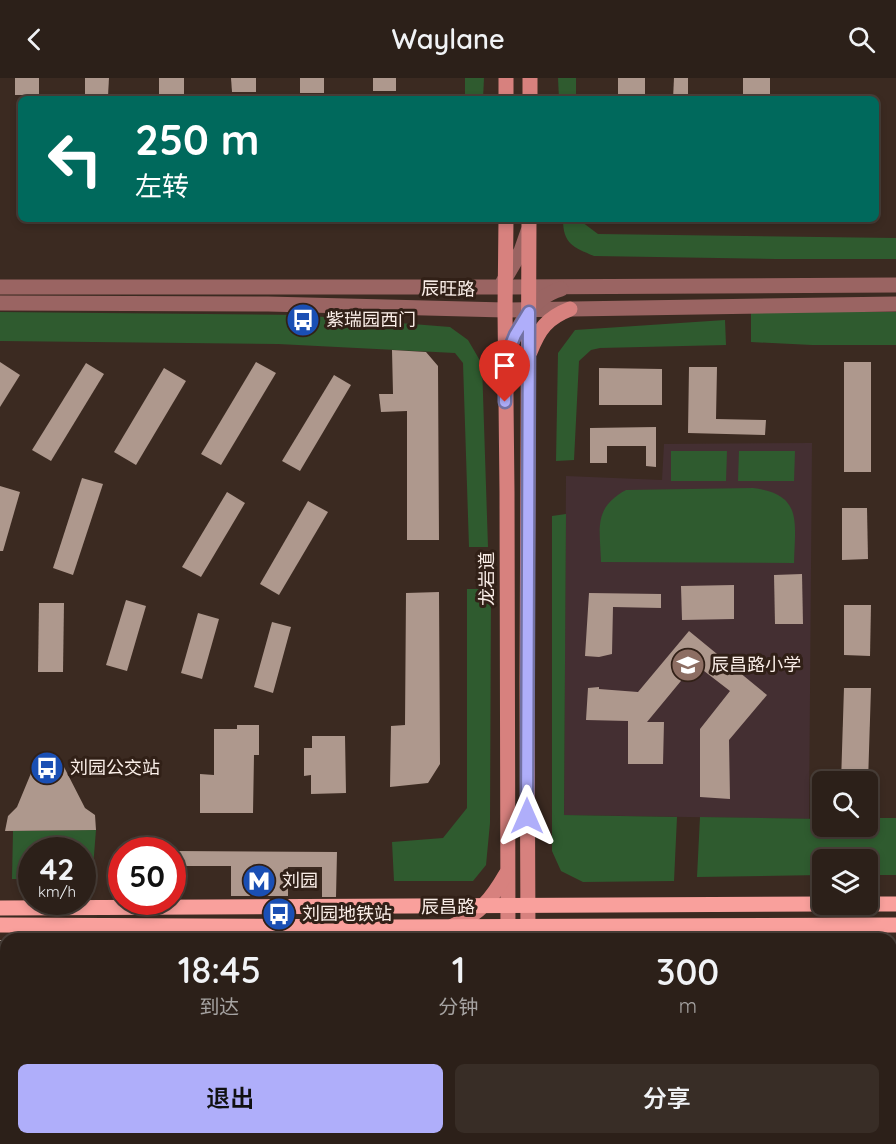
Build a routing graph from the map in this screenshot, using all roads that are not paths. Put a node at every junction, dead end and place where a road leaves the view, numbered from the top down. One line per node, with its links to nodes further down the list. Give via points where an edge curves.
1 (506, 78): 3 (main road)
2 (530, 78): 4 (main road)
3 (506, 96)
4 (530, 96)
5 (506, 222): 7 (main road, 龙岩道)
6 (529, 223): 7 (street, via 521,251); 10 (main road)
7 (503, 284): 9 (street, 辰旺路); 10 (street, 辰旺路); 14 (street, via 489,296); 16 (main road, 龙岩道)
8 (896, 285): 11 (street, 辰旺路)
9 (0, 287)
10 (529, 287): 11 (street, 辰旺路); 17 (main road)
11 (566, 287): 17 (street, via 555,290)
12 (0, 303): 14 (street, 辰旺路)
13 (896, 304): 15 (street, 辰旺路)
14 (455, 309): 16 (street, 辰旺路)
15 (570, 309): 17 (street, 辰旺路); 18 (main road, via 546,323)
16 (505, 310): 17 (street, 辰旺路); 19 (main road, 龙岩道)
17 (529, 310): 18 (main road); 19 (street)
18 (528, 357): 25 (main road, via 526,682)
19 (505, 360): 20 (main road, 龙岩道)
20 (507, 871): 24 (main road); 25 (main road)
21 (812, 904): 25 (main road)
22 (878, 904): 23 (main road)
23 (896, 904)
24 (485, 905): 25 (main road); 26 (main road); 30 (main road)
25 (518, 905): 32 (main road); 33 (main road)
26 (106, 906): 27 (main road); 29 (main road)
27 (0, 908)
28 (0, 925): 29 (main road, 辰昌路)
29 (144, 926): 30 (main road, 辰昌路)
30 (453, 926): 33 (main road, 辰昌路); 34 (main road)
31 (896, 926): 32 (main road, 辰昌路)
32 (530, 930): 33 (main road, 辰昌路)
33 (508, 932)
34 (466, 933)

